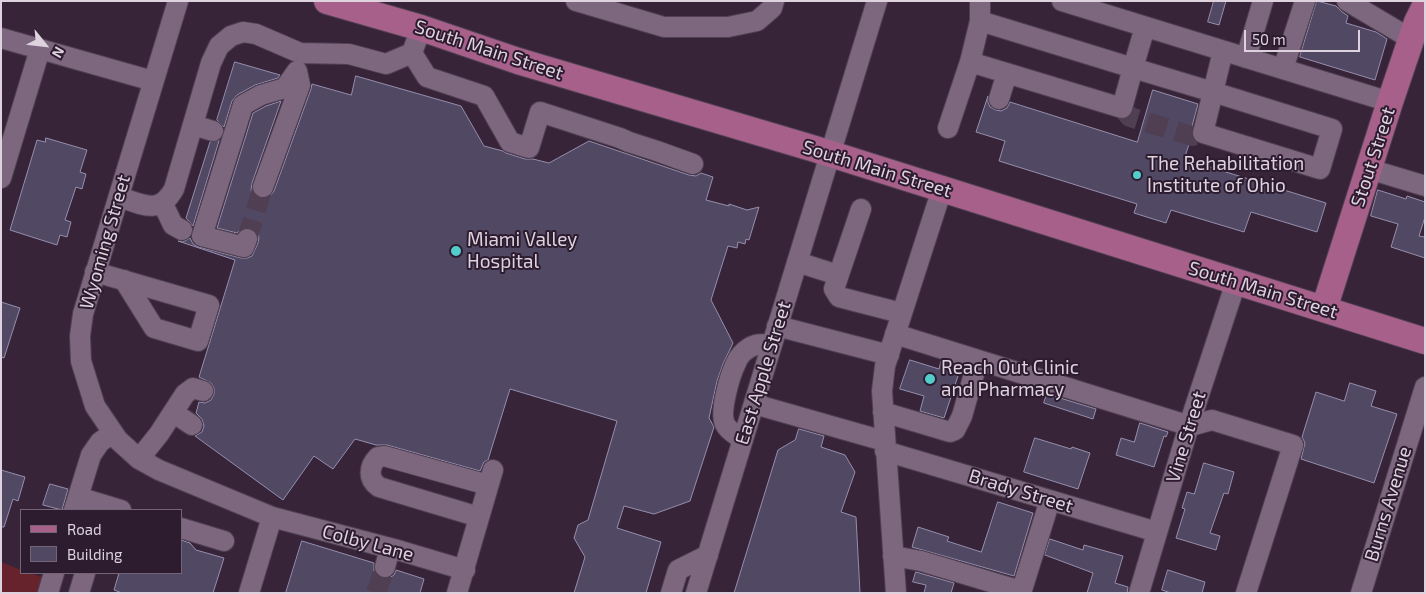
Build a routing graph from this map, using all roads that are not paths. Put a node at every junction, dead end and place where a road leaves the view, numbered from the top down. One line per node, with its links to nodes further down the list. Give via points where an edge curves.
1 (178, 1): 26 (street, Wyoming Street)
2 (327, 1): 14 (main road, South Main Street)
3 (576, 1): 4 (street, via 678,27 728,27 758,21 772,8)
4 (774, 1)
5 (877, 1): 33 (street, East Apple Street)
6 (1062, 1): 13 (street)
7 (1263, 1): 20 (street)
8 (1305, 1): 24 (street)
9 (1347, 1): 16 (street)
10 (1420, 1): 11 (main road)
11 (1425, 5): 16 (main road, Stout Street)
12 (980, 11): 22 (street); 23 (street)
13 (1145, 27): 18 (street); 23 (street)
14 (421, 28): 19 (street); 33 (main road, South Main Street, via 518,61)
15 (1, 38): 17 (street)
16 (1411, 39): 29 (main road, Stout Street)
17 (40, 49): 26 (street); 36 (street)
18 (1223, 51): 20 (street); 27 (street)
19 (412, 53): 21 (street, via 386,64 349,54); 34 (street, via 427,77 484,96 510,142 529,148 540,112)
20 (1246, 58): 24 (street)
21 (298, 62): 30 (street, via 256,34 243,32 231,36 219,46 211,63); 38 (street, via 300,85); 44 (street, via 285,88 261,95 244,105 202,236 244,247)
22 (970, 62): 25 (street); 31 (street)
23 (1133, 68): 25 (street, via 1122,108); 27 (street)
24 (1283, 69): 29 (street)
25 (1007, 73): 28 (street)
26 (153, 82): 40 (street, Wyoming Street)
27 (1213, 92): 27 (street, via 1203,134 1320,169 1332,129)
28 (1000, 99)
29 (1390, 102): 35 (main road, Stout Street)
30 (193, 125): 32 (street); 41 (street, via 174,189)
31 (948, 128)
32 (213, 131)
33 (832, 154): 39 (main road, South Main Street); 45 (street, East Apple Street)
34 (693, 164)
35 (1369, 169): 37 (street); 50 (main road, Stout Street)
36 (1, 178)
37 (1425, 186)
38 (263, 187)
39 (942, 189): 49 (main road, South Main Street); 51 (street)
40 (118, 197): 41 (street, via 149,206); 46 (street, Wyoming Street)
41 (163, 204): 43 (street, via 173,225)
42 (861, 209): 47 (street)
43 (182, 230)
44 (247, 240)
45 (797, 262): 47 (street); 53 (street, East Apple Street)
46 (96, 272): 48 (street); 64 (street, Wyoming Street, via 83,314 81,362 95,406)
47 (838, 275): 51 (street, via 834,289 839,297)
48 (124, 280)
49 (1236, 282): 50 (main road, South Main Street); 63 (street, Vine Street)
50 (1324, 309): 54 (main road, South Main Street)
51 (901, 313): 52 (street)
52 (895, 334): 55 (street); 56 (street)
53 (774, 335): 55 (street); 59 (street, East Apple Street); 65 (street, via 741,354 730,378 724,404 725,424)
54 (1425, 341)
55 (889, 355): 60 (street, via 882,391)
56 (978, 360): 60 (street, via 955,430 950,432); 63 (street)
57 (1425, 387): 91 (street, Burns Avenue)
58 (203, 391): 61 (street, via 189,390)
59 (754, 404): 65 (street, East Apple Street); 66 (street, Brady Street)
60 (883, 412): 66 (street)
61 (174, 413): 62 (street); 67 (street)
62 (192, 425)
63 (1190, 426): 74 (street, Vine Street); 90 (street, via 1212,420 1293,445)
64 (113, 433): 67 (street, Wyoming Street); 69 (street, via 100,442 91,455)
65 (743, 440): 76 (street, East Apple Street)
66 (885, 446): 68 (street, Brady Street); 77 (street)
67 (145, 462): 71 (street, Colby Lane)
68 (1050, 500): 74 (street, Brady Street); 81 (street)
69 (76, 504): 70 (street)
70 (111, 509)
71 (272, 517): 78 (street, Colby Lane, via 387,557); 84 (street)
72 (479, 517): 72 (street, via 379,487 372,483 373,462 384,456 491,478); 78 (street)
73 (182, 528): 75 (street)
74 (1157, 532): 89 (street, Vine Street)
75 (224, 540)
76 (708, 555): 86 (street, via 678,570); 87 (street, East Apple Street)
77 (893, 556): 81 (street, via 921,561); 88 (street)
78 (465, 570): 85 (street)
79 (54, 574): 82 (street)
80 (85, 574): 83 (street)
81 (1021, 592)
82 (48, 593)
83 (79, 593)
84 (249, 593)
85 (458, 593)
86 (671, 593)
87 (696, 593)
88 (896, 593)
89 (1139, 593)
90 (1246, 593)
91 (1361, 593)

